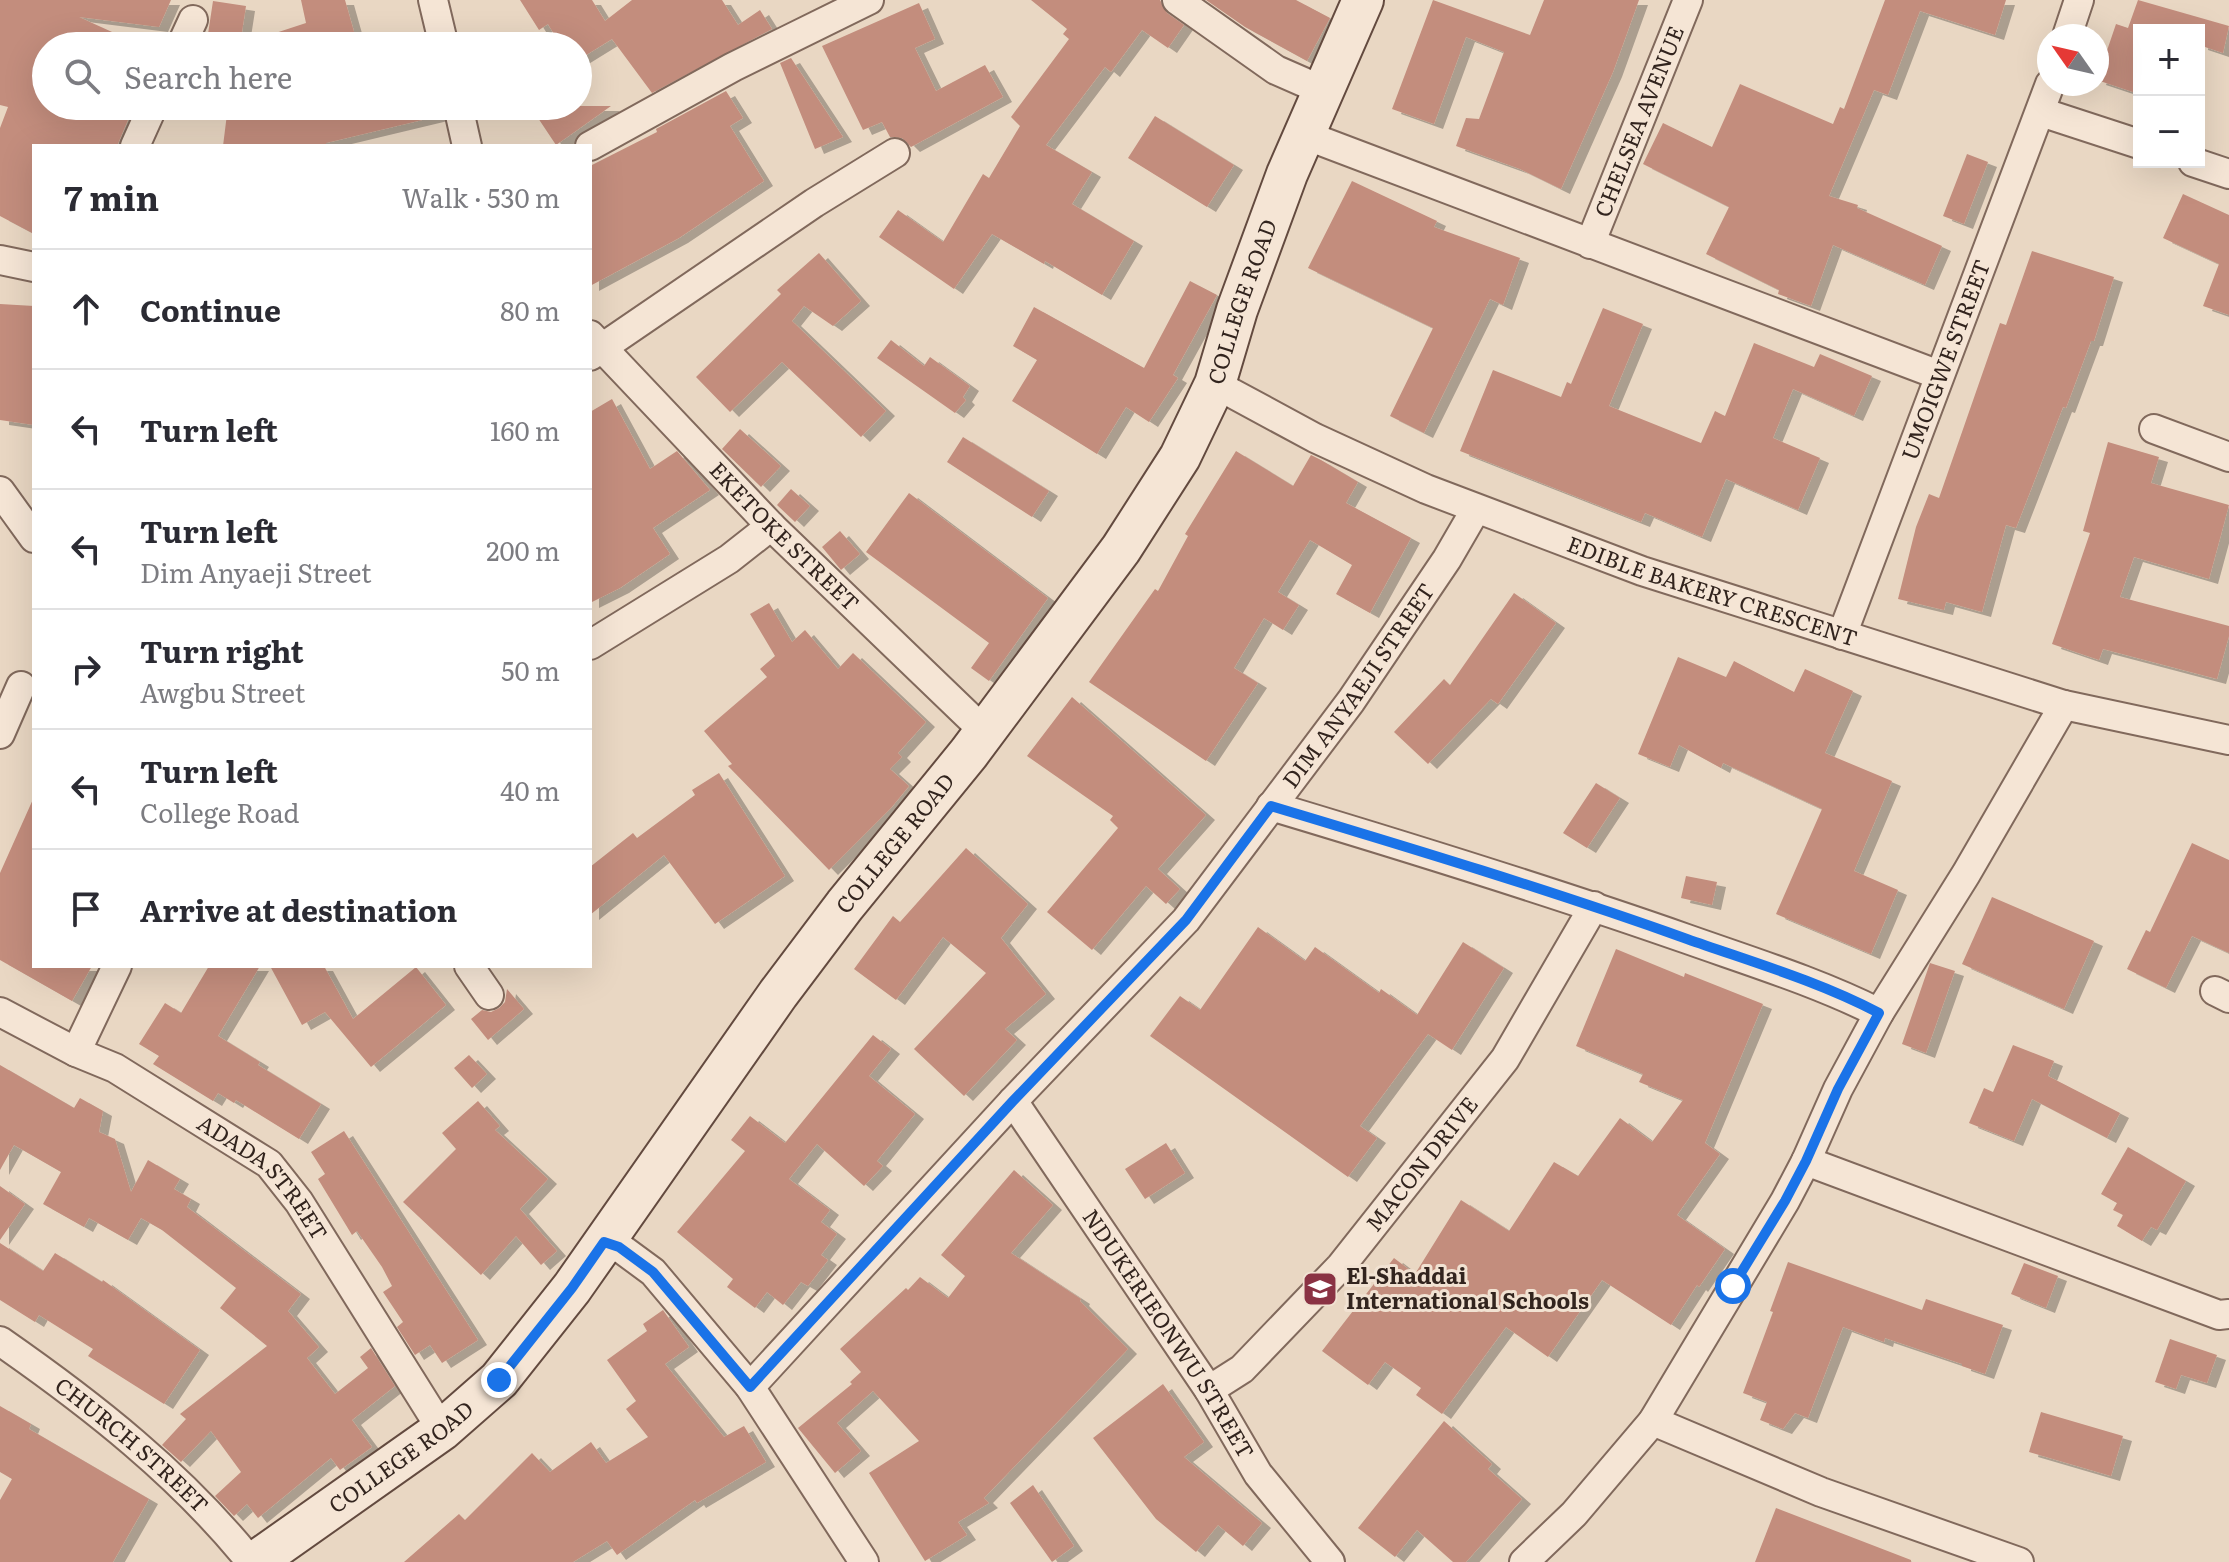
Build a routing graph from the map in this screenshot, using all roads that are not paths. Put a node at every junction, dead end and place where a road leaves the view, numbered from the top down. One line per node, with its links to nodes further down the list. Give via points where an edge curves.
1 (433, 0): 8 (street)
2 (869, 0): 18 (street)
3 (1177, 0): 9 (street, via 1276,70)
4 (1363, 0): 9 (main road, COLLEGE ROAD)
5 (1688, 0): 22 (street, CHELSEA AVENUE)
6 (2079, 0): 7 (street)
7 (2071, 24)
8 (441, 32)
9 (1324, 91): 14 (main road, COLLEGE ROAD)
10 (2046, 96): 11 (street, UMOIGWE STREET)
11 (2041, 112): 15 (street); 26 (street, UMOIGWE STREET)
12 (147, 120): 16 (street)
13 (461, 120): 17 (street)
14 (1305, 135): 22 (street); 27 (main road, COLLEGE ROAD, via 1249,274)
15 (2133, 142)
16 (136, 144)
17 (467, 144)
18 (592, 145)
19 (895, 153): 25 (street)
20 (2205, 166): 21 (street)
21 (2229, 174)
22 (1590, 244): 26 (street)
23 (0, 260): 24 (street)
24 (32, 267)
25 (594, 347): 32 (street, EKETOKE STREET)
26 (1939, 375): 34 (street, UMOIGWE STREET)
27 (1215, 384): 31 (street, EDIBLE BAKERY CRESCENT, via 1315,438); 38 (main road, COLLEGE ROAD, via 1180,457 1121,549)
28 (2154, 429): 29 (street)
29 (2229, 457)
30 (0, 491): 33 (street)
31 (1476, 509): 34 (street, EDIBLE BAKERY CRESCENT, via 1642,571); 41 (street, DIM ANYAEJI STREET, via 1351,701)
32 (771, 526): 35 (street, via 729,559); 38 (street, EKETOKE STREET)
33 (32, 535)
34 (1842, 635): 37 (street, EDIBLE BAKERY CRESCENT)
35 (592, 644)
36 (21, 686): 39 (street)
37 (2064, 705): 40 (street, EDIBLE BAKERY CRESCENT); 47 (street)
38 (984, 731): 51 (main road, COLLEGE ROAD, via 778,994)
39 (0, 734)
40 (2229, 740)
41 (1271, 806): 42 (street); 49 (street, DIM ANYAEJI STREET, via 1186,920)
42 (1594, 906): 47 (street, via 1772,967); 55 (street, MACON DRIVE, via 1505,1059 1351,1254 1242,1369)
43 (116, 968): 48 (street)
44 (470, 968): 45 (street)
45 (489, 995)
46 (0, 1012): 48 (street, ADADA STREET)
47 (1879, 1013): 50 (street)
48 (76, 1052): 57 (street, ADADA STREET, via 115,1068 269,1164 299,1202)
49 (1013, 1101): 54 (street, DIM ANYAEJI STREET); 55 (street, NDUKERIEONWU STREET)
50 (1806, 1161): 52 (street, via 2219,1315); 56 (street)
51 (604, 1242): 54 (street, via 653,1272); 57 (main road, COLLEGE ROAD, via 499,1380)
52 (2229, 1314)
53 (0, 1341): 58 (street, CHURCH STREET, via 176,1478)
54 (750, 1387): 59 (street)
55 (1209, 1390): 60 (street, NDUKERIEONWU STREET, via 1258,1474)
56 (1653, 1421): 61 (street, via 1574,1514); 62 (street, via 1821,1492)
57 (442, 1430): 58 (main road, COLLEGE ROAD)
58 (253, 1562)
59 (864, 1562)
60 (1330, 1562)
61 (1524, 1562)
62 (2019, 1562)

